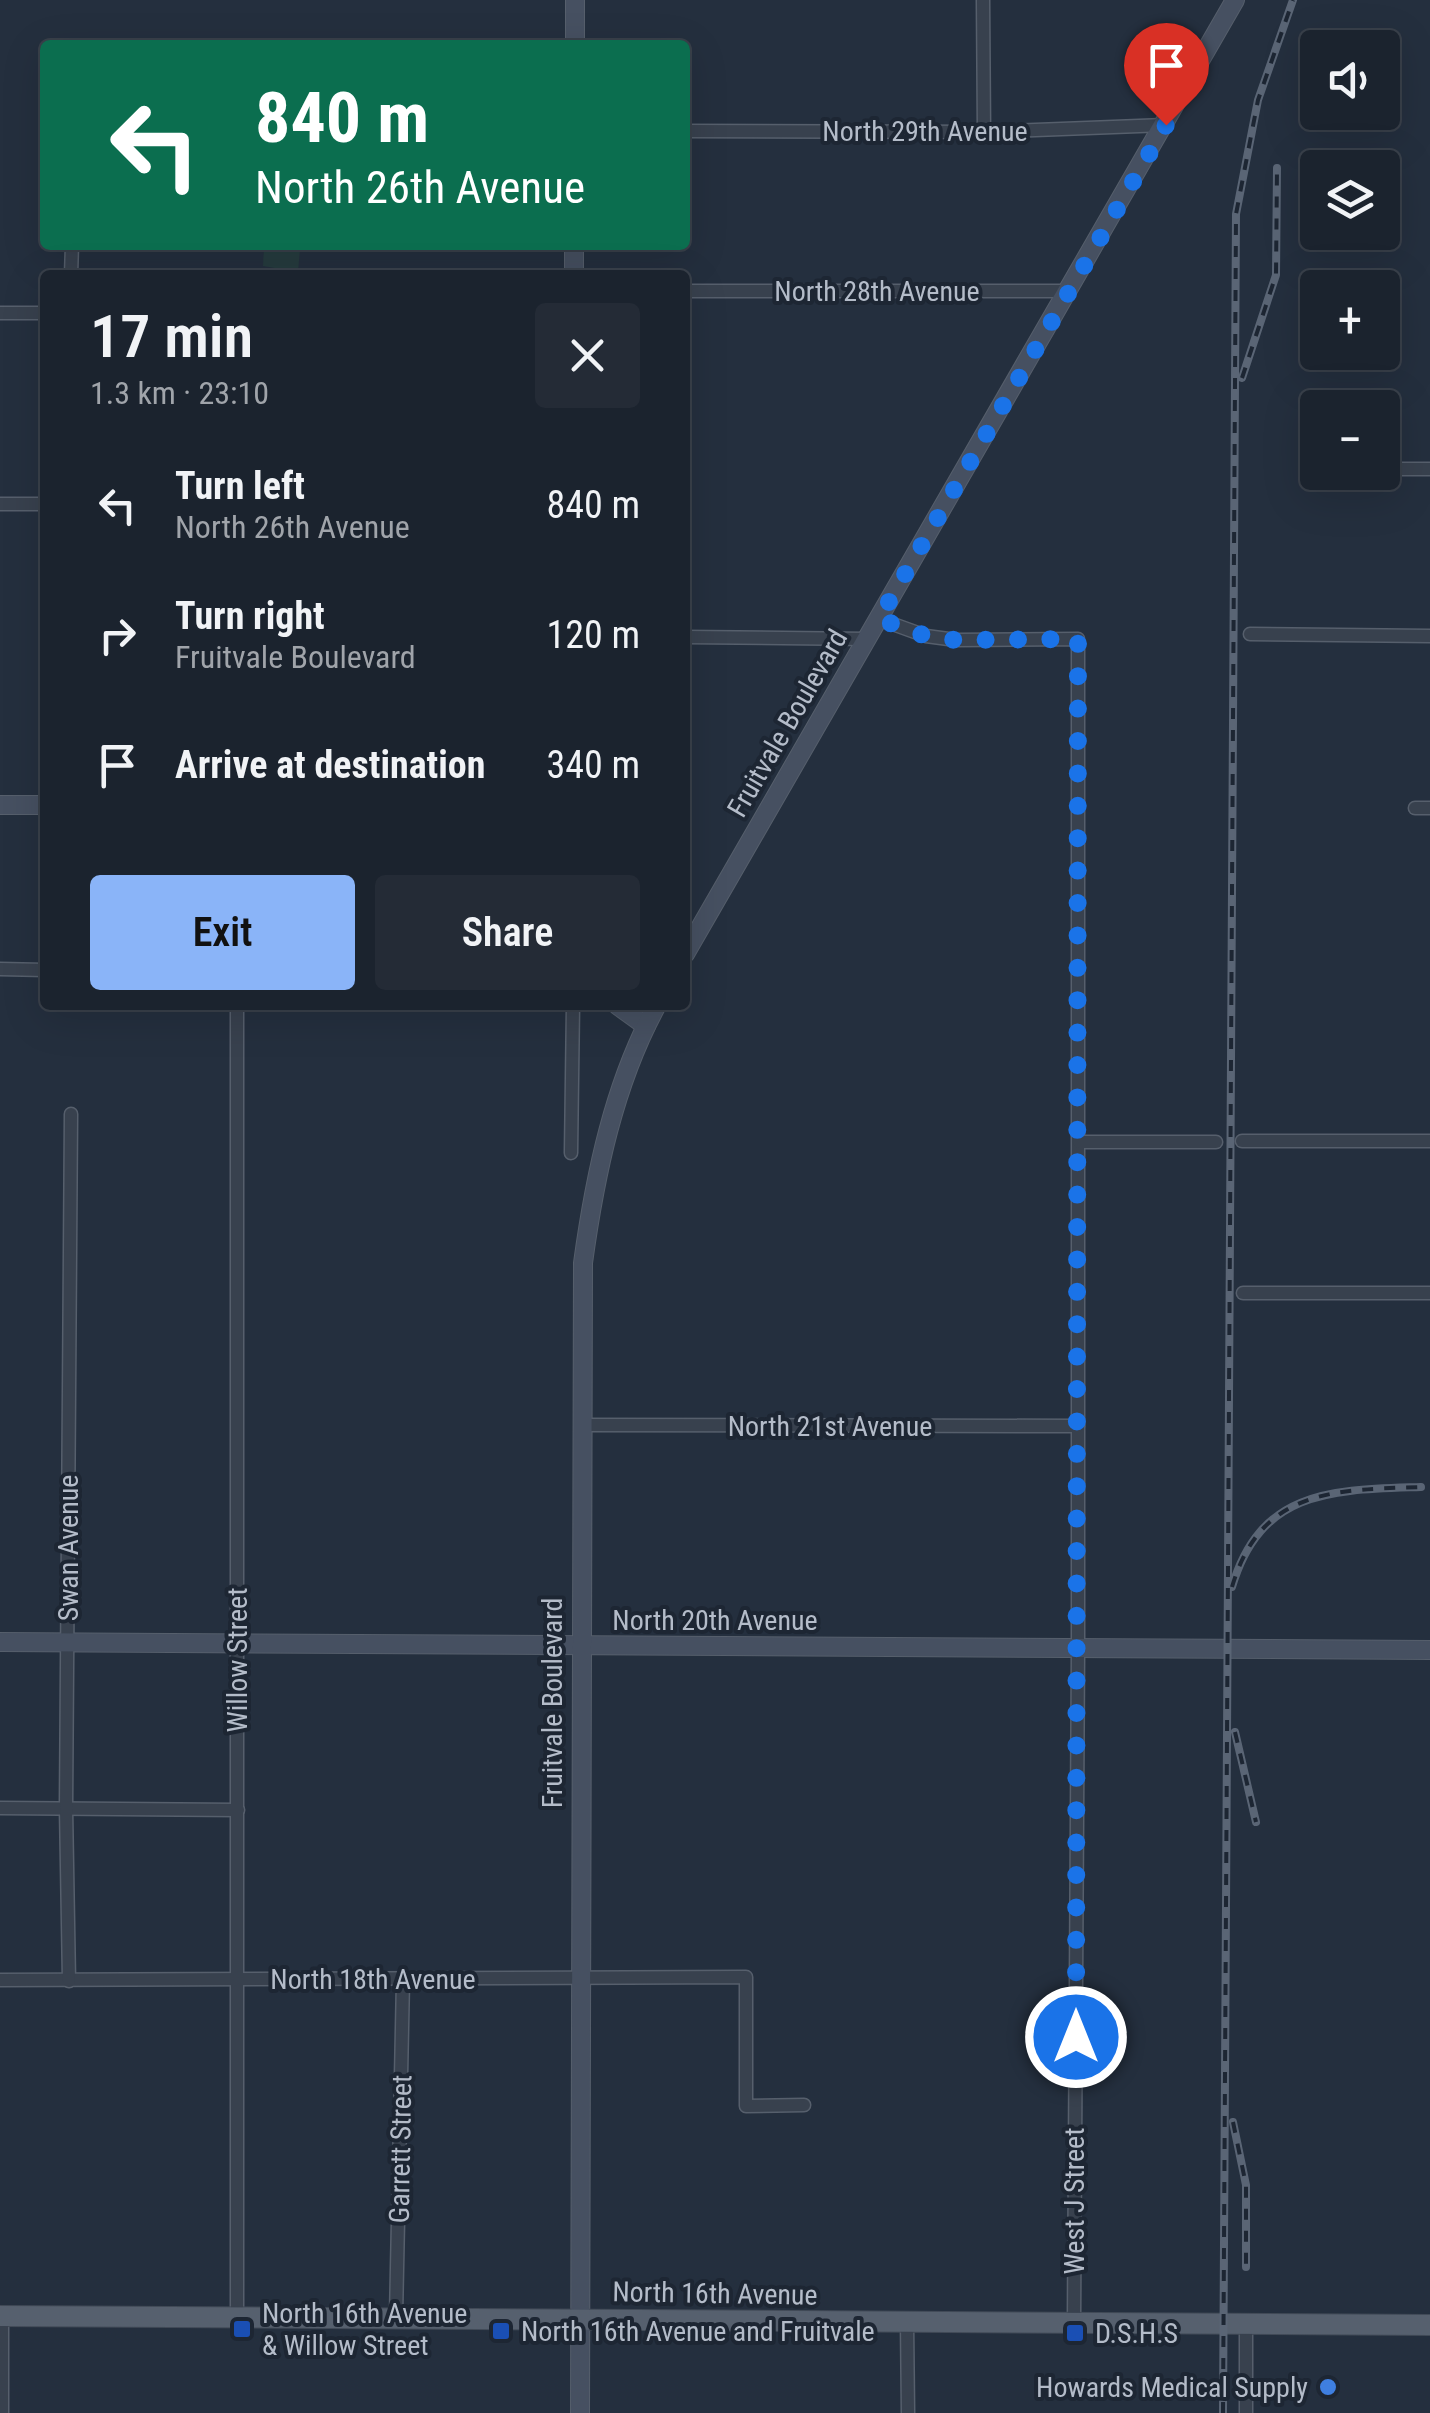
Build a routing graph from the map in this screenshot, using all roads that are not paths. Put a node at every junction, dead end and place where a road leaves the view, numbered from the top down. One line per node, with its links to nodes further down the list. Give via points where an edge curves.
1 (575, 0): 4 (main road)
2 (983, 0): 7 (street)
3 (1235, 0): 5 (main road, Fruitvale Boulevard)
4 (575, 40)
5 (1166, 125): 7 (street, North 29th Avenue); 9 (main road, Fruitvale Boulevard)
6 (690, 131): 7 (street, North 29th Avenue)
7 (984, 132)
8 (690, 291): 9 (street, North 28th Avenue)
9 (1069, 292): 16 (main road, Fruitvale Boulevard)
10 (0, 313): 11 (street)
11 (40, 313)
12 (1400, 469): 13 (street)
13 (1430, 470)
14 (0, 504): 15 (street)
15 (40, 504)
16 (879, 619): 20 (main road, Fruitvale Boulevard); 34 (street, West J Street, via 956,640 1078,639)
17 (1250, 634): 18 (street)
18 (1430, 636)
19 (690, 637): 20 (street)
20 (868, 639): 23 (main road, Fruitvale Boulevard)
21 (0, 805): 22 (main road)
22 (40, 805)
23 (690, 945)
24 (0, 970): 25 (street)
25 (40, 970)
26 (238, 1010): 43 (street, Willow Street)
27 (574, 1010): 36 (street)
28 (623, 1010): 30 (main road)
29 (654, 1010): 30 (main road, Fruitvale Boulevard)
30 (646, 1026): 39 (main road, Fruitvale Boulevard, via 591,1203 583,1262)
31 (71, 1114): 42 (street, Swan Avenue)
32 (1242, 1141): 33 (street)
33 (1430, 1141)
34 (1079, 1142): 35 (street); 40 (street, West J Street)
35 (1216, 1142)
36 (571, 1153)
37 (1243, 1293): 38 (street)
38 (1430, 1293)
39 (582, 1426): 40 (street, North 21st Avenue); 44 (main road, Fruitvale Boulevard)
40 (1078, 1426): 45 (street, West J Street)
41 (0, 1642): 42 (main road, North 20th Avenue)
42 (67, 1643): 43 (main road, North 20th Avenue); 48 (street, Swan Avenue)
43 (236, 1644): 44 (main road, North 20th Avenue); 49 (street, Willow Street)
44 (580, 1647): 45 (main road, North 20th Avenue); 51 (main road, Fruitvale Boulevard)
45 (1078, 1648): 46 (main road, North 20th Avenue); 61 (street, West J Street)
46 (1430, 1650)
47 (0, 1808): 48 (street)
48 (66, 1808): 49 (street); 54 (street, Swan Avenue)
49 (238, 1810): 50 (street, Willow Street)
50 (238, 1978): 53 (street, North 18th Avenue); 54 (street, North 18th Avenue); 57 (street, Willow Street)
51 (579, 1979): 53 (street, North 18th Avenue); 55 (street, North 18th Avenue, via 746,1978 746,2106); 59 (main road, Fruitvale Boulevard)
52 (0, 1980): 54 (street, North 18th Avenue)
53 (404, 1980): 58 (street, Garrett Street)
54 (69, 1981)
55 (804, 2105)
56 (1, 2316): 57 (main road, North 16th Avenue); 64 (street)
57 (237, 2316): 58 (main road, North 16th Avenue)
58 (396, 2317): 59 (main road, North 16th Avenue)
59 (580, 2318): 60 (main road, North 16th Avenue); 65 (main road, Fruitvale Boulevard)
60 (908, 2322): 61 (main road, North 16th Avenue); 66 (street)
61 (1074, 2322): 62 (main road, North 16th Avenue)
62 (1246, 2322): 63 (main road, North 16th Avenue); 67 (street)
63 (1430, 2325)
64 (2, 2413)
65 (580, 2413)
66 (908, 2413)
67 (1246, 2413)

